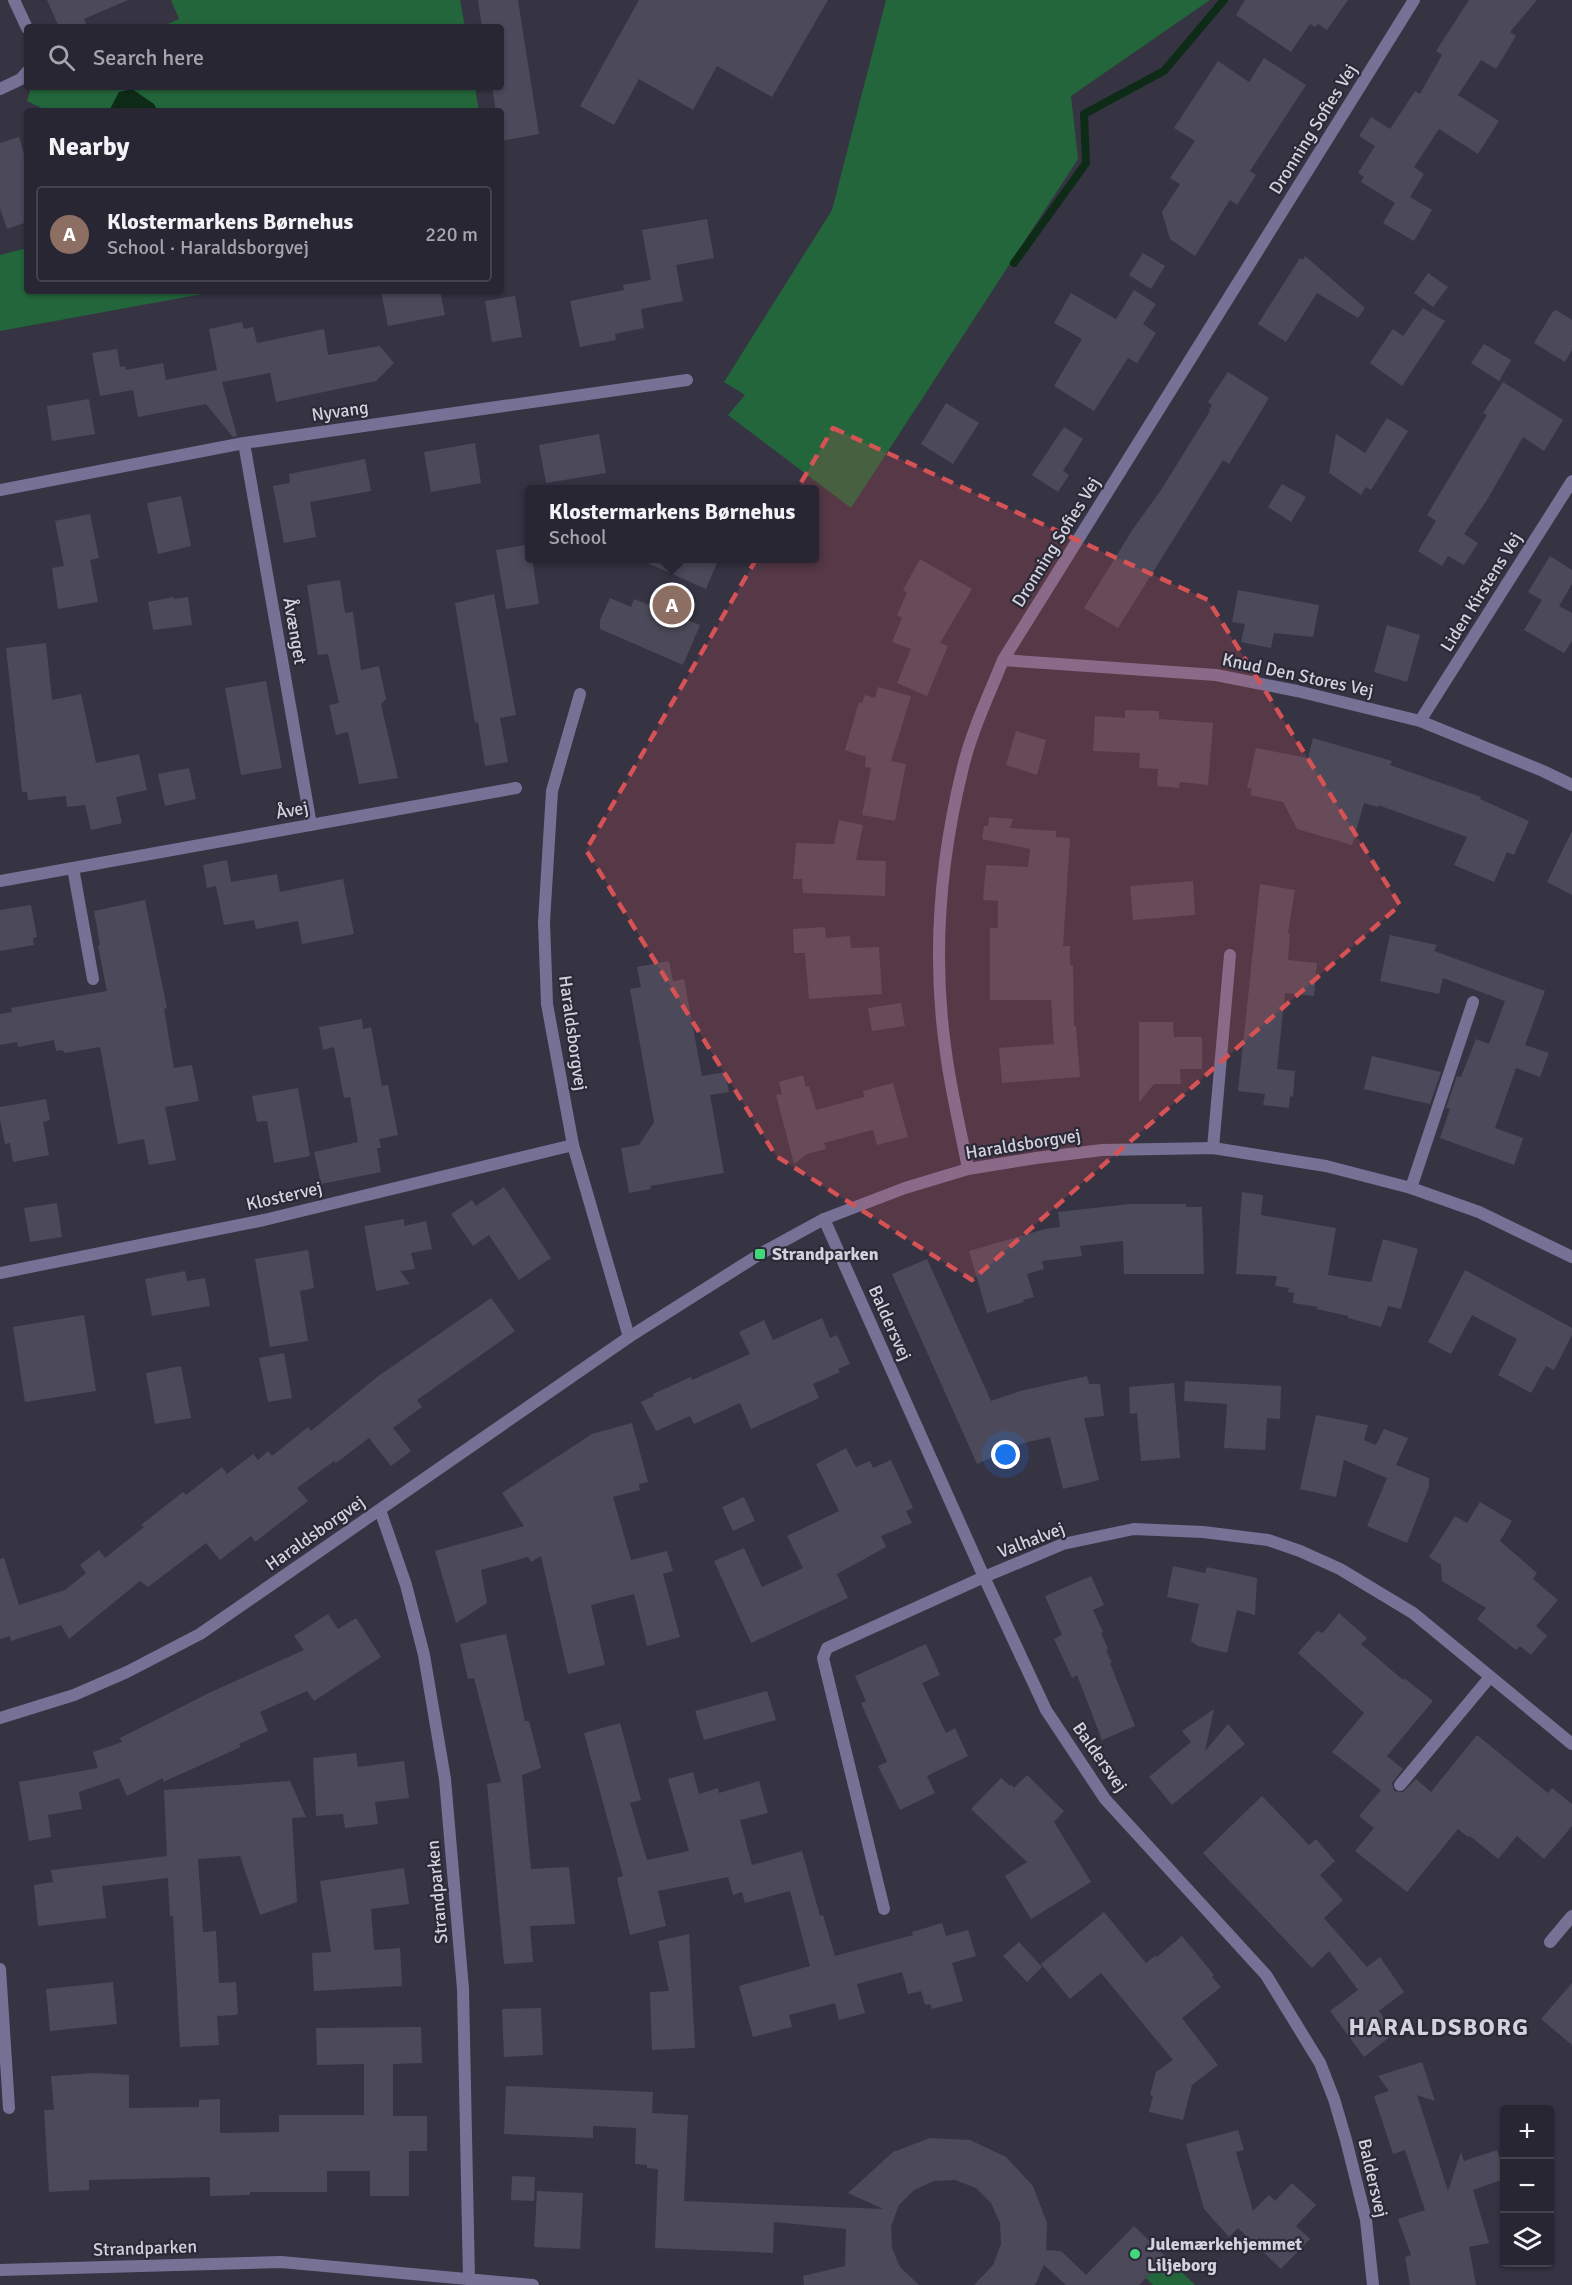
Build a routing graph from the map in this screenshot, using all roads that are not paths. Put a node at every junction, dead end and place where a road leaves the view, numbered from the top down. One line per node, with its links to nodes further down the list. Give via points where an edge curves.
1 (14, 0): 3 (street)
2 (1414, 0): 10 (street, Dronning Sofies Vej)
3 (25, 24)
4 (24, 76): 5 (street)
5 (0, 88)
6 (687, 380): 7 (street, Nyvang)
7 (244, 443): 9 (street, Nyvang); 15 (street, Åvænget)
8 (1572, 481): 12 (street, Liden Kirstens Vej)
9 (0, 489)
10 (1003, 660): 12 (street, Knud Den Stores Vej, via 1216,675); 23 (street, Dronning Sofies Vej, via 964,765 944,863 939,955 945,1052)
11 (580, 694): 21 (street, Haraldsborgvej, via 552,791 544,922 547,1005)
12 (1420, 721): 13 (street, Knud Den Stores Vej)
13 (1572, 785)
14 (516, 788): 15 (street, Åvej)
15 (310, 825): 16 (street, Åvej)
16 (74, 868): 17 (street, Åvej); 19 (street)
17 (0, 881)
18 (1230, 955): 22 (street)
19 (93, 979)
20 (1473, 1002): 24 (street)
21 (573, 1145): 27 (street, Klostervej, via 264,1220); 28 (street, Haraldsborgvej)
22 (1213, 1148): 23 (street, Haraldsborgvej, via 1102,1150); 24 (street, Haraldsborgvej, via 1326,1166)
23 (968, 1169): 25 (street, Haraldsborgvej)
24 (1411, 1188): 26 (street, Haraldsborgvej, via 1479,1212)
25 (824, 1218): 28 (street, Haraldsborgvej); 30 (street, Baldersvej)
26 (1572, 1257)
27 (0, 1273)
28 (629, 1337): 29 (street, Haraldsborgvej)
29 (380, 1510): 32 (street, Haraldsborgvej, via 201,1634 74,1695); 41 (street, Strandparken, via 406,1585 424,1655 446,1779 463,1989)
30 (984, 1577): 31 (street, Valhalvej, via 1063,1544 1134,1529 1268,1540 1340,1569 1413,1613); 35 (street, Valhalvej, via 827,1648 823,1658); 44 (street, Baldersvej, via 1046,1710 1105,1799 1266,1975 1320,2063 1347,2140 1366,2220)
31 (1490, 1677): 33 (street, Valhalvej); 34 (street)
32 (0, 1718)
33 (1572, 1744)
34 (1400, 1785)
35 (884, 1909)
36 (1572, 1916): 37 (street)
37 (1550, 1942)
38 (0, 1969): 39 (street)
39 (9, 2108)
40 (0, 2270): 42 (street, Strandparken, via 281,2262)
41 (469, 2279): 42 (street, Strandparken); 43 (street, Strandparken)
42 (436, 2280)
43 (533, 2285)
44 (1373, 2285)

